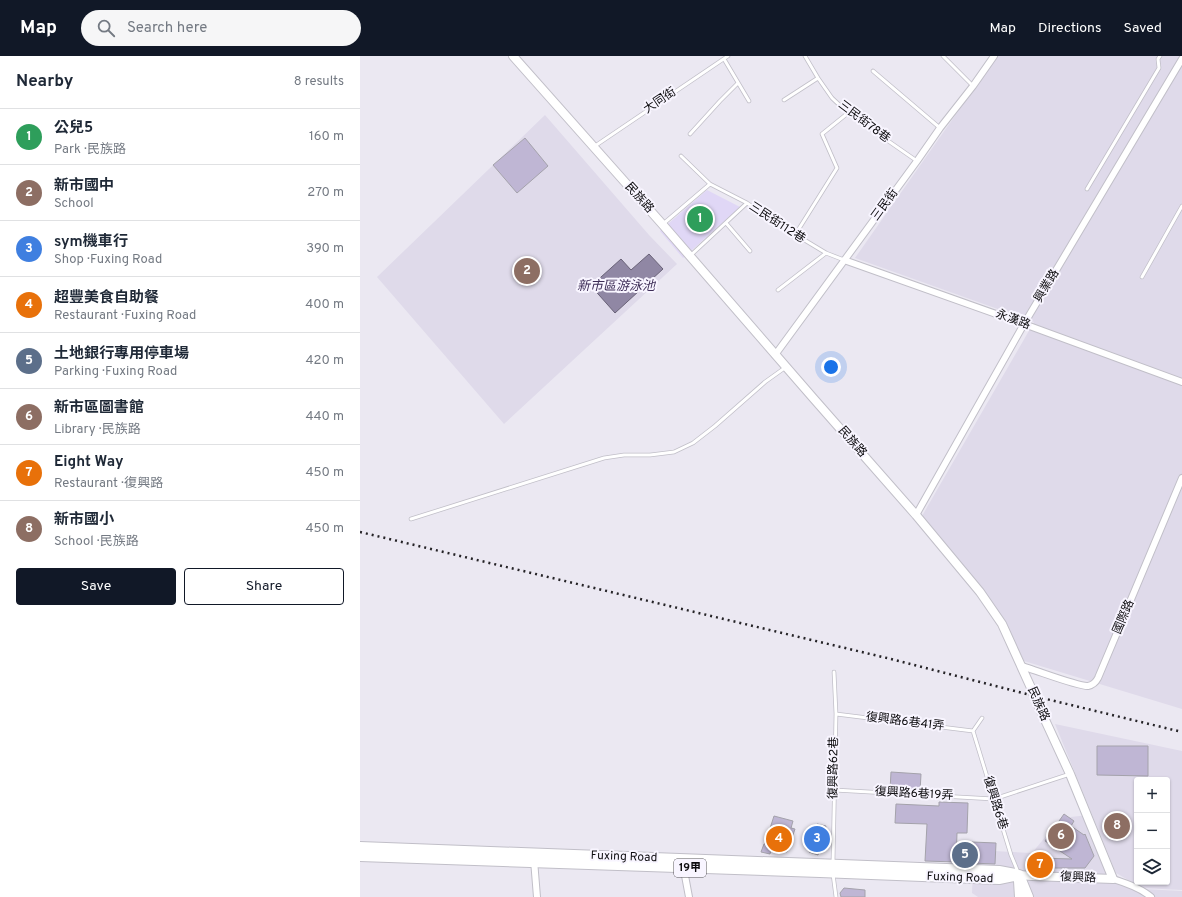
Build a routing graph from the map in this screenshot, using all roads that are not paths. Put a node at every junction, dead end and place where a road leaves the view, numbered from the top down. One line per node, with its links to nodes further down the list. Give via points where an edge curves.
1 (513, 56): 18 (street, 民族路)
2 (728, 56): 7 (lane, 大同街)
3 (805, 56): 10 (lane, 三民街78巷)
4 (943, 56): 12 (lane)
5 (994, 56): 12 (street, 三民街)
6 (1160, 56): 22 (lane, via 1159,68)
7 (724, 59): 11 (lane); 18 (lane, 大同街)
8 (1182, 59): 34 (street, 興業路)
9 (873, 71): 16 (lane)
10 (818, 78): 13 (lane); 15 (lane, 三民街78巷, via 832,98)
11 (738, 83): 14 (lane); 17 (lane)
12 (973, 86): 16 (street, 三民街)
13 (784, 100)
14 (749, 101)
15 (848, 112): 20 (lane, 三民街78巷); 27 (lane, via 822,134 837,168)
16 (940, 128): 20 (street, 三民街)
17 (690, 134)
18 (593, 147): 26 (street, 民族路)
19 (681, 156): 21 (lane, 三民街112巷)
20 (917, 161): 31 (street, 三民街)
21 (710, 184): 23 (lane, 三民街112巷); 26 (lane)
22 (1087, 189)
23 (747, 203): 25 (lane); 27 (lane, 三民街112巷)
24 (1182, 206): 32 (lane)
25 (726, 223): 28 (lane); 30 (lane)
26 (662, 224): 30 (street, 民族路)
27 (795, 235): 29 (lane, 三民街112巷)
28 (750, 251)
29 (826, 253): 31 (lane, 三民街112巷); 33 (lane)
30 (690, 256): 35 (street, 民族路)
31 (844, 260): 34 (street, 永漢路); 35 (street, 三民街)
32 (1142, 277)
33 (778, 290)
34 (1024, 324): 37 (street, 永漢路); 39 (street, 興業路)
35 (775, 354): 36 (street, 民族路)
36 (786, 367): 39 (street, 民族路); 40 (lane, via 693,443 674,452 604,458)
37 (1182, 382)
38 (1182, 478): 41 (street, 國際路, via 1096,682 1090,686 1078,684)
39 (916, 515): 41 (street, 民族路, via 980,592 1002,624)
40 (410, 519)
41 (1021, 666): 46 (street, 民族路)
42 (834, 672): 43 (lane, 復興路62巷)
43 (836, 714): 45 (lane, 復興路6巷41弄); 47 (lane, 復興路62巷)
44 (982, 718): 45 (lane)
45 (973, 731): 48 (lane, 復興路6巷)
46 (1070, 774): 48 (lane); 55 (street, 民族路)
47 (834, 790): 48 (lane, 復興路6巷19弄); 53 (lane, 復興路62巷)
48 (994, 799): 54 (lane, 復興路6巷)
49 (360, 847): 51 (main road, Fuxing Road / 19甲)
50 (360, 856): 51 (main road, Fuxing Road / 19甲)
51 (534, 858): 52 (main road, Fuxing Road / 19甲); 56 (street)
52 (683, 864): 53 (main road, Fuxing Road / 19甲); 57 (street)
53 (833, 868): 54 (main road, Fuxing Road / 19甲, via 999,871); 58 (lane, 復興路62巷)
54 (1019, 875): 55 (street, 復興路); 59 (main road); 60 (main road)
55 (1113, 879): 61 (street, via 1141,890)
56 (537, 897)
57 (689, 897)
58 (836, 897)
59 (1020, 897)
60 (1028, 897)
61 (1151, 897)

